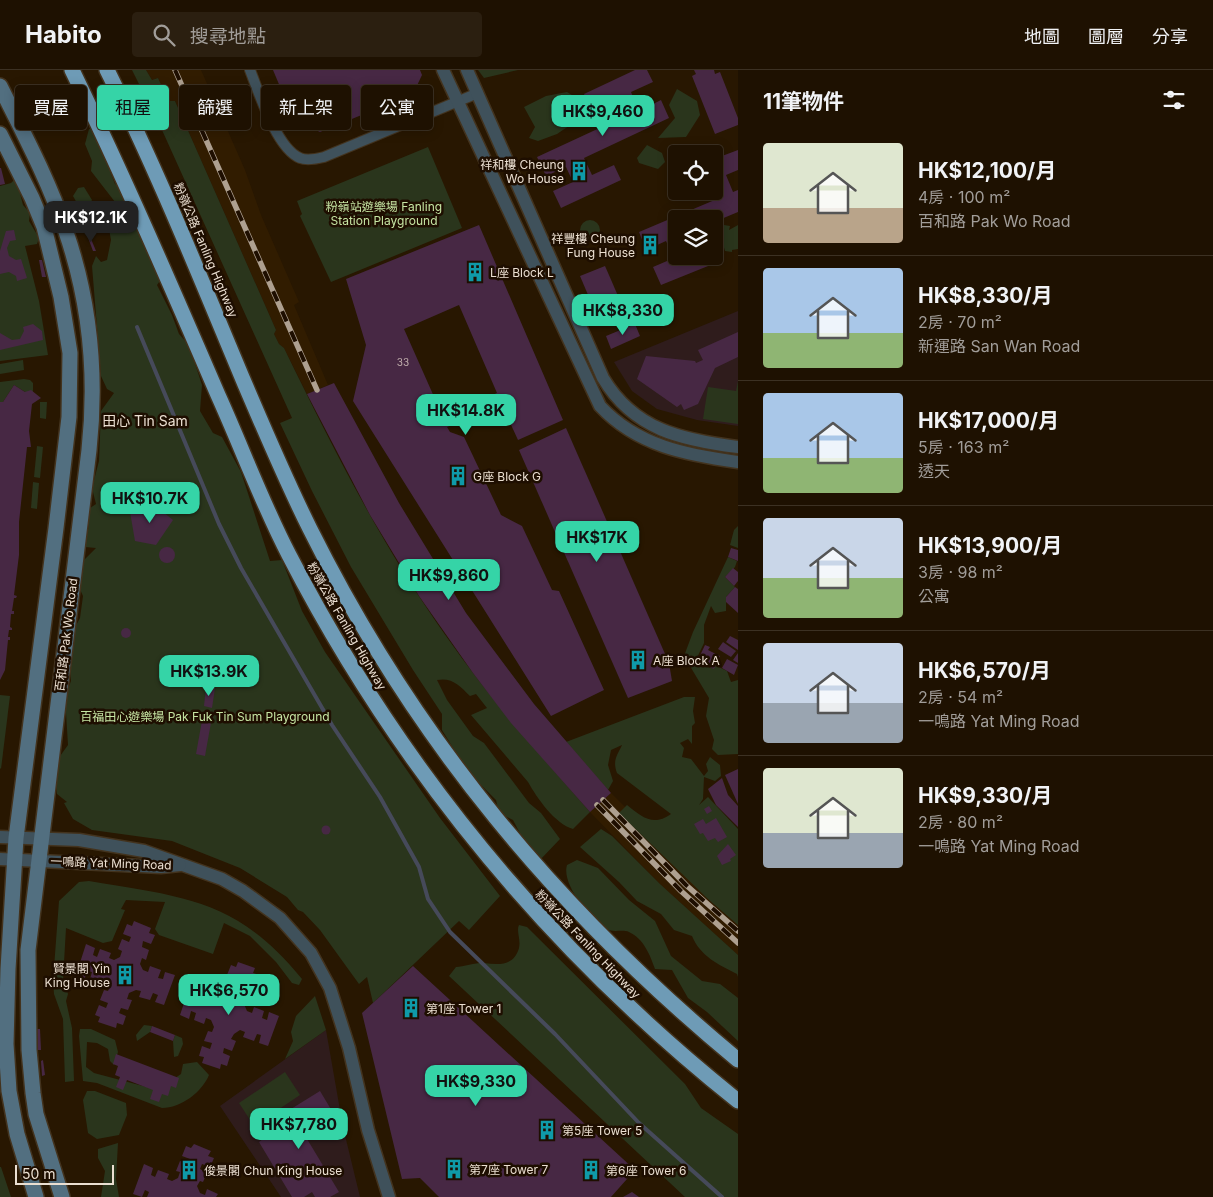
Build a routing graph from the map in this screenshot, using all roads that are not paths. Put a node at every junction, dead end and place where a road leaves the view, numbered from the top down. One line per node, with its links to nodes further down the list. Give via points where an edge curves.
1 (72, 70): 19 (highway, 粉嶺公路 Fanling Highway, via 288,552 347,662 466,830 533,911 638,1016)
2 (107, 70): 18 (highway, 粉嶺公路 Fanling Highway, via 162,186 287,482 334,575 392,675 464,778 556,888 641,976)
3 (250, 70): 8 (street, via 280,138 288,150 301,158 314,160 324,157)
4 (443, 70): 8 (street)
5 (467, 70): 7 (street)
6 (0, 86): 14 (main road, 百和路 Pak Wo Road, via 66,231 82,290 92,365 92,419)
7 (478, 93): 8 (street); 10 (street, via 599,370 613,395 641,420 678,437)
8 (457, 102): 11 (street, via 600,406 619,424 653,444 683,454)
9 (0, 134): 13 (main road, 百和路 Pak Wo Road, via 44,227 61,297 70,353 69,417)
10 (738, 447)
11 (738, 462)
12 (0, 837): 13 (street, 一鳴路 Yat Ming Road)
13 (16, 838): 14 (street, 一鳴路 Yat Ming Road); 15 (main road, 百和路 Pak Wo Road)
14 (42, 838): 16 (main road, 百和路 Pak Wo Road); 17 (street, 一鳴路 Yat Ming Road, via 119,846)
15 (7, 860): 16 (street, 一鳴路 Yat Ming Road); 20 (main road, 百和路 Pak Wo Road, via 6,1056 9,1091 17,1134)
16 (39, 861): 17 (street, 一鳴路 Yat Ming Road, via 161,867); 21 (main road, 百和路 Pak Wo Road, via 28,950 28,1050 36,1114)
17 (183, 865): 22 (street, 一鳴路 Yat Ming Road, via 215,876 243,891 280,918 311,953 338,1008 368,1130)
18 (738, 1060)
19 (738, 1101)
20 (36, 1197)
21 (62, 1197)
22 (389, 1197)

